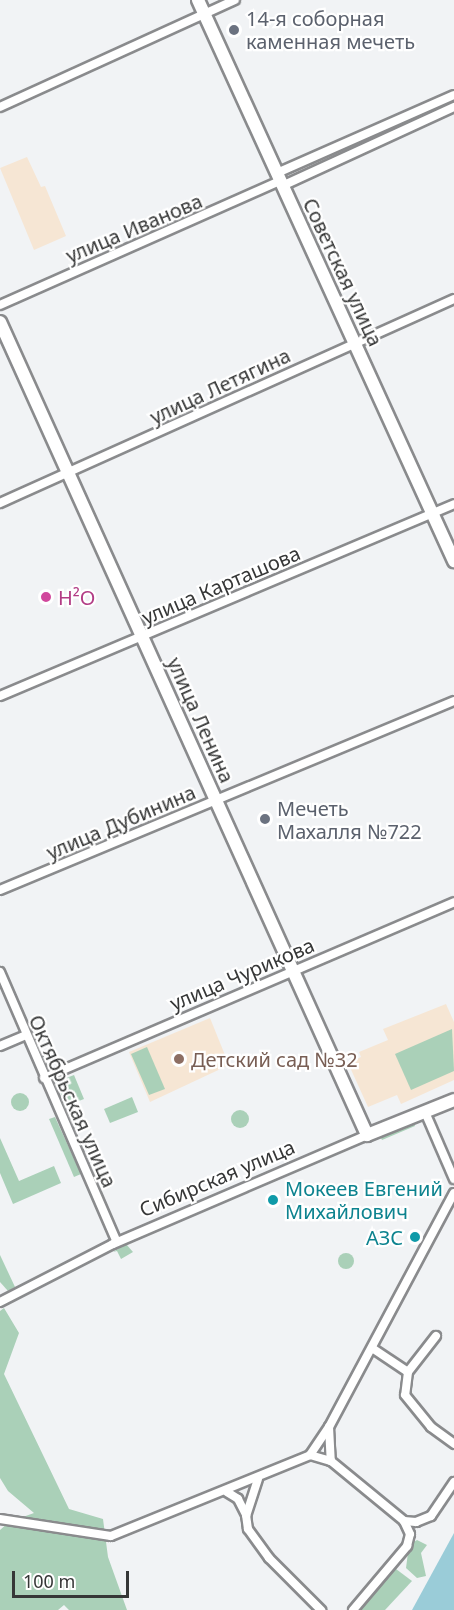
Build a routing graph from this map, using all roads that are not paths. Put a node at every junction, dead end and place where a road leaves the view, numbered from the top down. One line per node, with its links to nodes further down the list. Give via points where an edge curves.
1 (198, 0): 3 (street, Советская улица)
2 (235, 0): 3 (street)
3 (205, 14): 5 (street); 7 (street, Советская улица)
4 (454, 94): 7 (street, улица Иванова)
5 (0, 106)
6 (454, 107): 7 (street, улица Иванова)
7 (280, 180): 9 (street, улица Иванова); 11 (street, Советская улица)
8 (454, 299): 11 (street, улица Летягина)
9 (0, 305)
10 (0, 322): 12 (street, улица Ленина)
11 (354, 343): 12 (street, улица Летягина); 15 (street, Советская улица)
12 (68, 473): 13 (street, улица Летягина); 17 (street, улица Ленина)
13 (0, 503)
14 (454, 504): 15 (street, улица Карташова)
15 (433, 513): 16 (street, Советская улица); 17 (street, улица Карташова)
16 (454, 561)
17 (141, 636): 18 (street, улица Карташова); 20 (street, улица Ленина)
18 (0, 696)
19 (454, 700): 20 (street, улица Дубинина)
20 (216, 800): 21 (street, улица Дубинина); 23 (street, улица Ленина)
21 (0, 890)
22 (454, 902): 23 (street, улица Чурикова)
23 (295, 970): 27 (street, улица Чурикова); 30 (street, улица Ленина)
24 (0, 972): 25 (street, Октябрьская улица)
25 (26, 1035): 26 (street); 27 (street, Октябрьская улица)
26 (0, 1046)
27 (44, 1078): 33 (street, Октябрьская улица)
28 (454, 1100): 29 (street, Сибирская улица)
29 (425, 1112): 30 (street, Сибирская улица); 31 (street)
30 (367, 1135): 33 (street, Сибирская улица)
31 (454, 1179)
32 (454, 1193): 36 (street)
33 (117, 1242): 34 (street, Сибирская улица)
34 (0, 1302)
35 (436, 1336): 37 (street)
36 (372, 1348): 37 (street); 38 (street)
37 (408, 1372): 39 (street, via 406,1398 431,1427)
38 (329, 1427): 40 (street); 41 (street)
39 (454, 1444)
40 (310, 1455): 41 (street); 42 (street)
41 (331, 1461): 47 (street)
42 (258, 1479): 44 (street); 45 (street)
43 (454, 1482): 47 (street, via 430,1516 416,1522)
44 (227, 1492): 45 (street, via 238,1499); 46 (street, via 132,1529 98,1537)
45 (246, 1515): 48 (street, via 256,1544)
46 (0, 1519)
47 (404, 1521): 49 (street, via 410,1534 407,1546)
48 (321, 1610)
49 (353, 1610)

